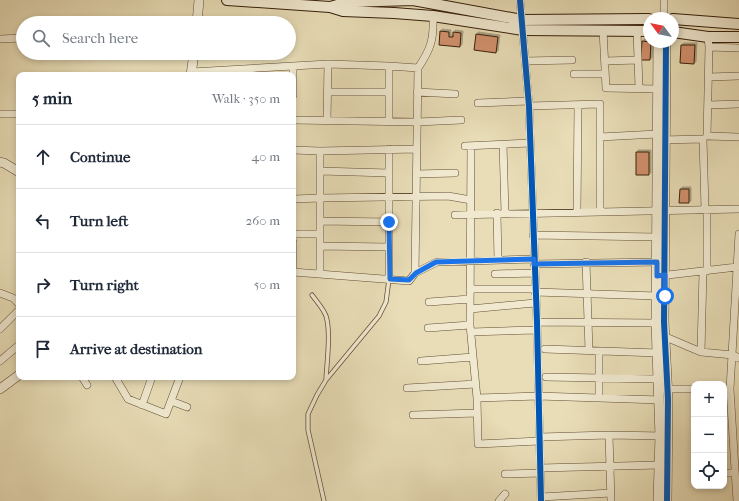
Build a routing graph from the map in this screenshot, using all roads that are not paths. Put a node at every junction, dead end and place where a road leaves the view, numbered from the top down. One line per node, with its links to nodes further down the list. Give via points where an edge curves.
1 (199, 0): 11 (street)
2 (227, 0): 8 (main road, via 330,6)
3 (379, 0): 4 (main road); 7 (main road)
4 (413, 0): 16 (main road)
5 (520, 0): 16 (street)
6 (664, 0): 10 (street)
7 (362, 1): 8 (main road); 9 (street)
8 (347, 4): 9 (main road)
9 (360, 12): 12 (main road)
10 (664, 12)
11 (198, 16)
12 (433, 16): 16 (main road); 36 (street, via 432,41 428,54)
13 (643, 19): 16 (main road)
14 (679, 19): 15 (main road)
15 (739, 24)
16 (522, 25): 17 (main road); 29 (street)
17 (603, 30): 18 (main road); 32 (street)
18 (637, 30): 19 (main road); 31 (street)
19 (643, 30)
20 (679, 34): 24 (main road)
21 (16, 38): 23 (street)
22 (739, 38): 24 (main road)
23 (0, 39)
24 (708, 42): 27 (street); 43 (street)
25 (658, 48): 45 (street)
26 (666, 48): 64 (street)
27 (739, 48)
28 (193, 60): 37 (street)
29 (525, 60): 30 (street); 51 (street)
30 (572, 60)
31 (638, 60): 32 (street); 44 (street)
32 (605, 61): 41 (street)
33 (328, 64): 34 (street); 35 (street); 46 (street)
34 (293, 66): 38 (street); 39 (street)
35 (389, 66): 36 (street); 47 (street)
36 (418, 68): 48 (street)
37 (192, 72)
38 (206, 72)
39 (293, 72)
40 (574, 74): 41 (street)
41 (605, 74): 44 (street, via 606,88)
42 (739, 76): 43 (street)
43 (708, 77): 54 (street)
44 (639, 88): 45 (street)
45 (657, 89): 64 (street)
46 (327, 92): 47 (street); 59 (street)
47 (389, 92): 60 (street)
48 (417, 92): 49 (street); 61 (street)
49 (455, 94)
50 (478, 102): 51 (street)
51 (529, 104): 53 (street); 65 (street)
52 (739, 104): 54 (street)
53 (578, 105): 62 (street, via 600,104); 86 (street)
54 (708, 105): 63 (street, via 707,136)
55 (0, 114): 56 (street)
56 (16, 114)
57 (296, 120): 59 (street)
58 (461, 120): 61 (street)
59 (326, 121): 60 (street)
60 (389, 122): 61 (street)
61 (417, 122): 68 (street)
62 (600, 137): 64 (street); 85 (street)
63 (739, 137)
64 (660, 138): 82 (street, via 703,140); 84 (street)
65 (530, 143): 66 (street); 88 (street)
66 (503, 144): 81 (street, via 468,146); 87 (street)
67 (389, 149): 68 (street); 70 (street); 75 (street)
68 (418, 149): 76 (street)
69 (296, 150): 70 (street)
70 (320, 151): 73 (street)
71 (0, 162): 72 (street)
72 (16, 170)
73 (320, 171): 75 (street); 79 (street)
74 (455, 172): 76 (street)
75 (389, 173): 77 (street)
76 (416, 174): 78 (street)
77 (390, 197): 78 (street); 79 (street); 92 (street)
78 (416, 197): 81 (street, via 448,196); 108 (street)
79 (321, 198): 80 (street); 91 (street)
80 (296, 199)
81 (471, 200): 89 (street)
82 (706, 209): 83 (street); 84 (street); 106 (street)
83 (739, 209)
84 (661, 210): 85 (street); 97 (street); 112 (street)
85 (600, 211): 86 (street)
86 (577, 212): 88 (street)
87 (501, 213): 88 (street); 89 (street); 100 (street)
88 (533, 213): 96 (street)
89 (470, 214): 90 (street); 101 (street)
90 (455, 215)
91 (320, 221): 92 (street); 94 (street)
92 (389, 222): 99 (street)
93 (296, 234): 94 (street)
94 (320, 234): 98 (street)
95 (739, 234): 105 (street)
96 (533, 235): 97 (street); 102 (street)
97 (657, 236): 104 (street)
98 (320, 246): 99 (street); 110 (street)
99 (389, 247): 114 (street)
100 (498, 260): 101 (street); 102 (street)
101 (470, 261): 108 (street, via 436,262); 115 (street)
102 (534, 262): 103 (street); 109 (street)
103 (586, 262): 104 (street); 118 (street)
104 (657, 262): 112 (street)
105 (737, 267): 106 (street); 113 (street)
106 (705, 271): 112 (street); 140 (street)
107 (296, 272): 110 (street)
108 (416, 273): 114 (street, via 409,280)
109 (534, 273): 111 (street); 116 (street)
110 (320, 274): 114 (street)
111 (495, 274)
112 (661, 276): 120 (street); 135 (street)
113 (738, 277): 125 (street)
114 (390, 279): 155 (lane, via 386,302 379,316)
115 (470, 289): 116 (street); 121 (street)
116 (535, 290): 118 (street); 124 (street)
117 (0, 292): 122 (street)
118 (588, 294): 120 (street); 128 (street)
119 (312, 296): 155 (lane, via 326,315 328,326)
120 (657, 296): 130 (street)
121 (470, 299): 123 (street); 126 (street)
122 (16, 301)
123 (429, 302)
124 (535, 303): 126 (street); 129 (street)
125 (737, 303): 142 (street)
126 (470, 309): 132 (street)
127 (16, 313): 133 (street)
128 (588, 321): 129 (street); 130 (street); 138 (street)
129 (537, 322): 134 (street)
130 (656, 323): 135 (street)
131 (428, 328): 132 (street)
132 (470, 328): 134 (street); 143 (street)
133 (0, 329)
134 (536, 330): 164 (street)
135 (661, 335): 140 (street); 141 (street); 162 (street)
136 (16, 348): 144 (street)
137 (545, 349): 138 (street)
138 (589, 350): 139 (street)
139 (599, 351): 141 (street); 148 (street)
140 (701, 352): 142 (street)
141 (658, 353): 149 (street)
142 (736, 356): 163 (street)
143 (473, 357): 145 (street); 156 (street)
144 (0, 361)
145 (421, 361)
146 (16, 377): 161 (street)
147 (546, 377): 148 (street)
148 (599, 378): 149 (street); 166 (street)
149 (659, 379): 162 (street)
150 (84, 380): 157 (street)
151 (117, 380): 158 (street)
152 (122, 380): 158 (street)
153 (151, 380): 171 (street)
154 (179, 380): 169 (street)
155 (326, 380): 188 (lane, via 308,414 307,421)
156 (476, 384): 159 (street); 165 (street)
157 (87, 385)
158 (120, 386): 171 (street, via 128,399)
159 (407, 388)
160 (691, 388): 162 (street)
161 (2, 389)
162 (663, 389): 168 (street); 177 (street)
163 (727, 389): 167 (street)
164 (538, 396): 165 (street); 166 (street); 178 (street)
165 (476, 398): 173 (street)
166 (599, 398): 168 (street)
167 (731, 399): 170 (street); 175 (street)
168 (660, 400): 177 (street)
169 (171, 401): 171 (street, via 166,414); 172 (street)
170 (739, 402)
171 (142, 405)
172 (187, 407)
173 (477, 413): 174 (street); 178 (street, via 478,444)
174 (413, 415)
175 (736, 420): 182 (street)
176 (609, 435): 177 (street); 178 (street); 180 (street)
177 (664, 436): 179 (street); 191 (street)
178 (539, 439): 181 (street)
179 (659, 465): 180 (street); 190 (street)
180 (610, 466): 181 (street); 186 (street)
181 (540, 471): 183 (street); 187 (street)
182 (735, 473): 184 (street); 192 (street)
183 (505, 474)
184 (727, 474)
185 (505, 494): 189 (street)
186 (611, 497): 187 (street)
187 (541, 499)
188 (324, 501)
189 (500, 501)
190 (658, 501)
191 (666, 501)
192 (737, 501)

